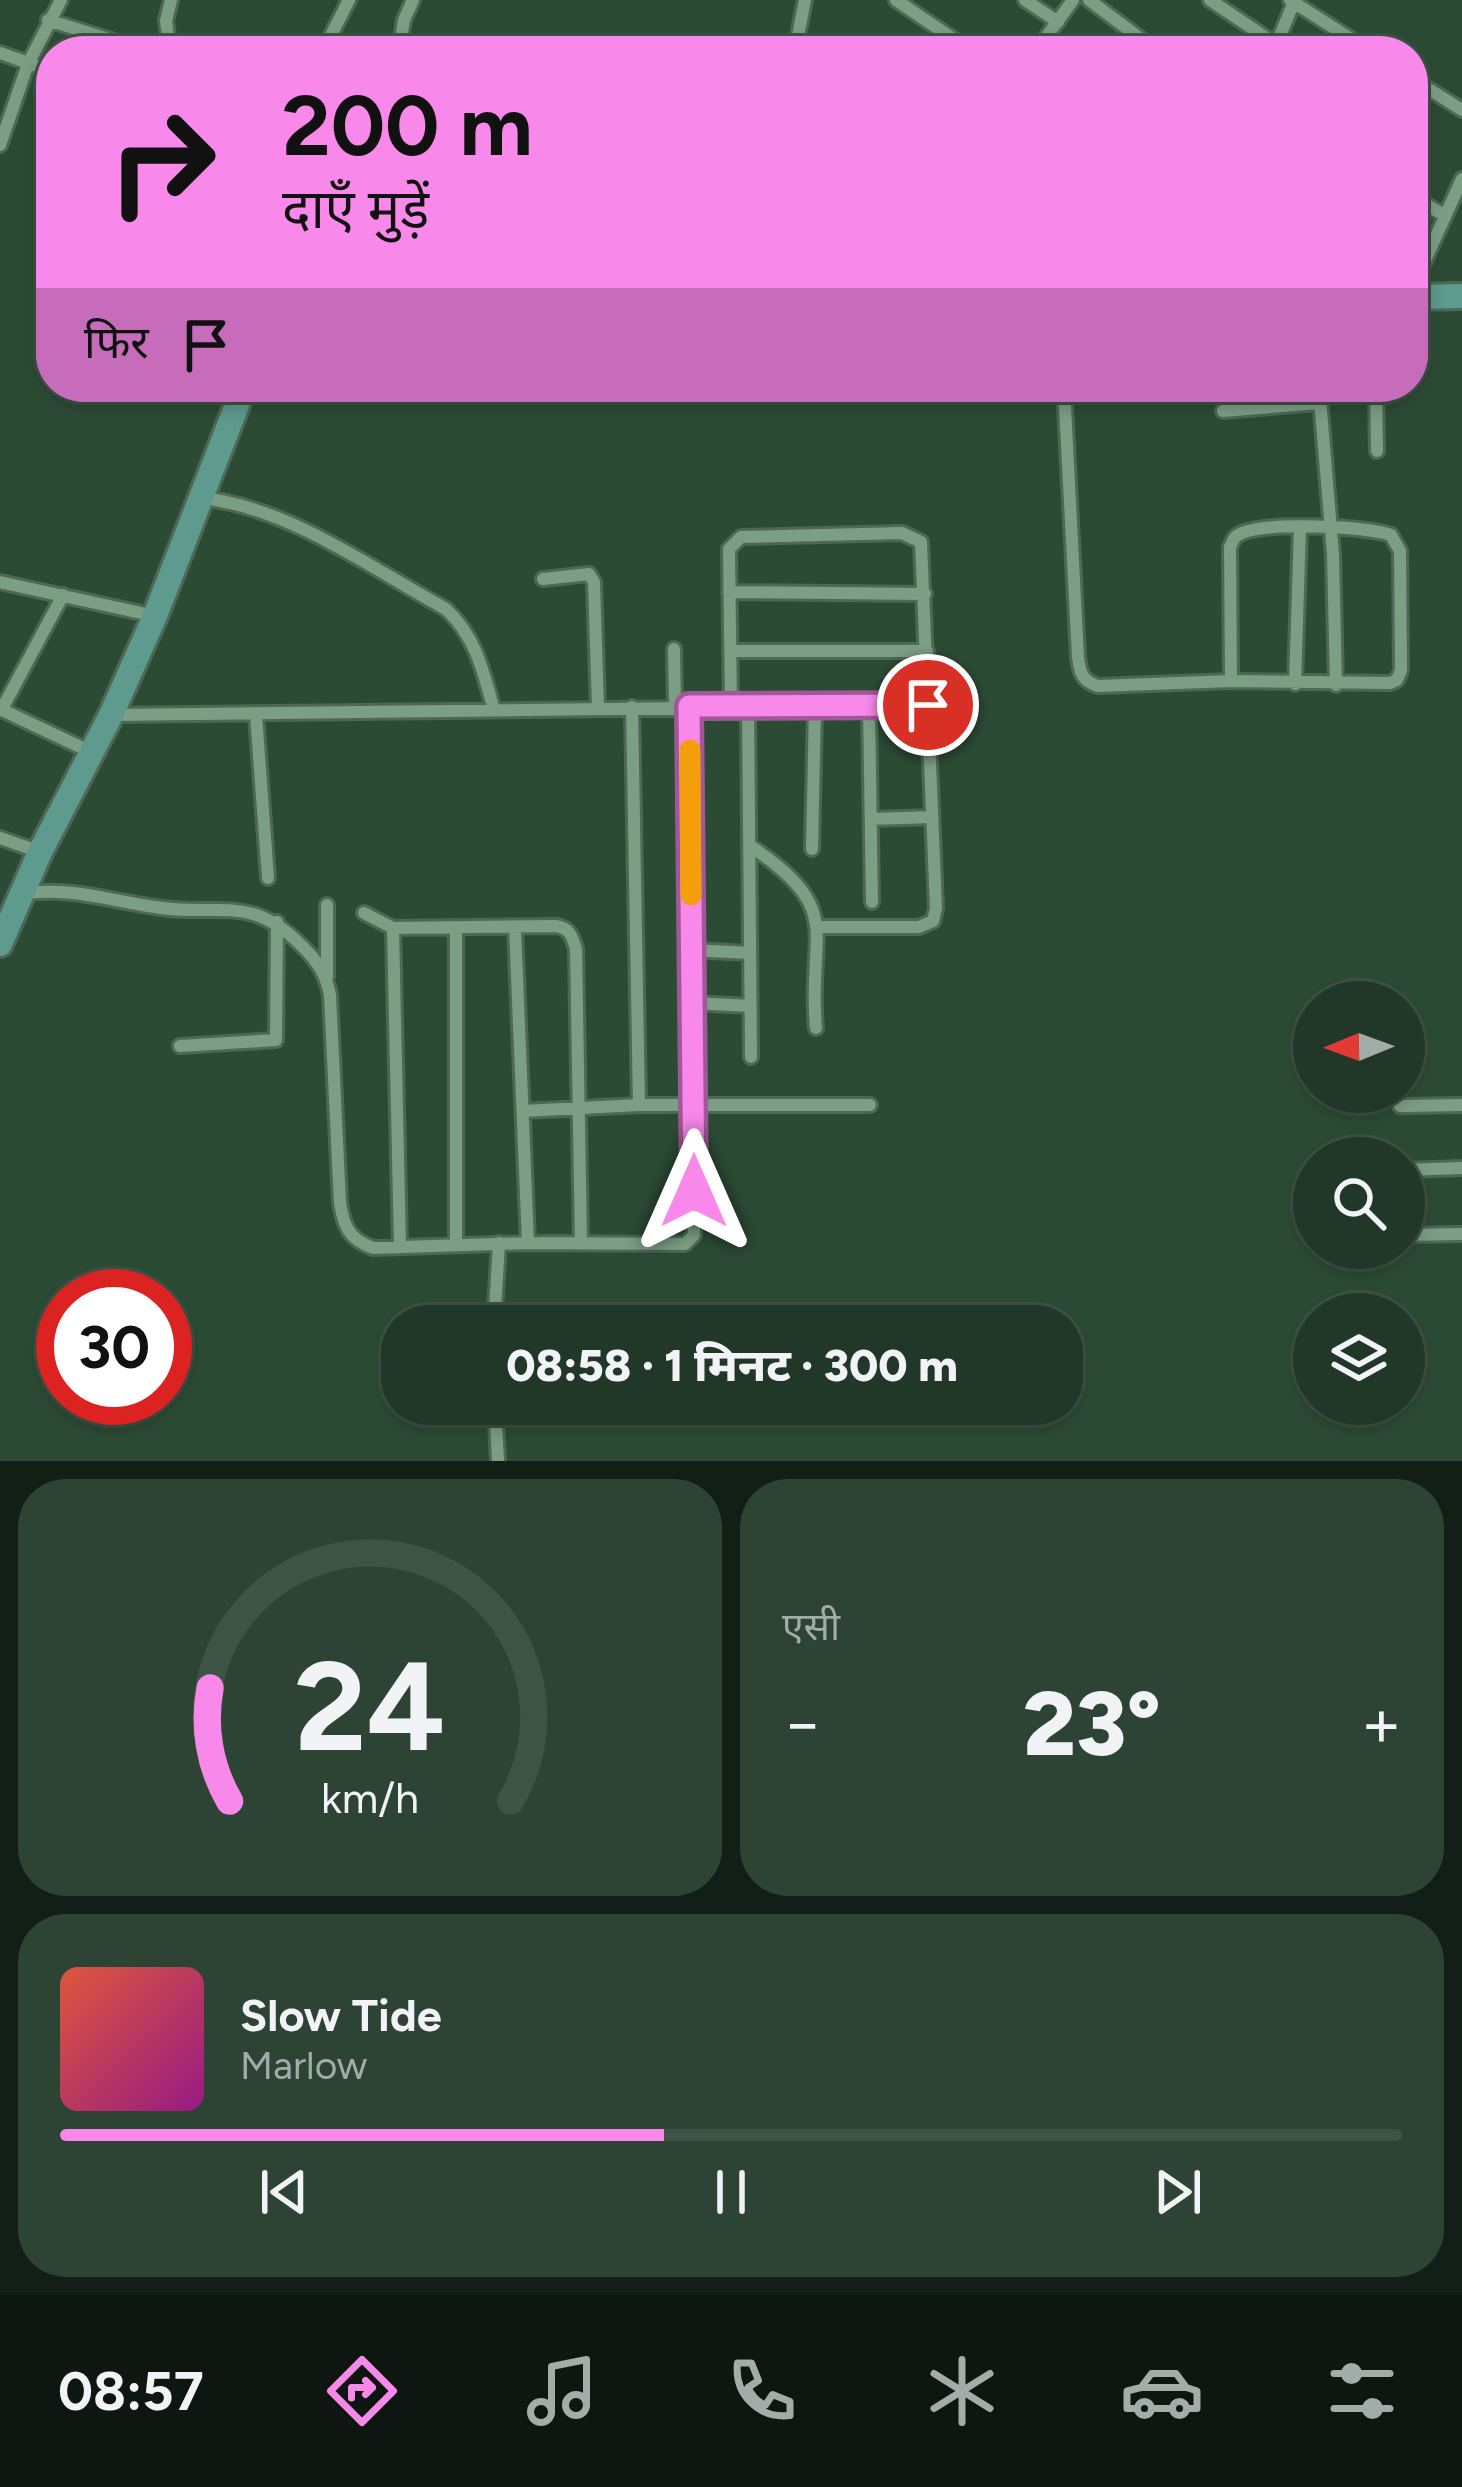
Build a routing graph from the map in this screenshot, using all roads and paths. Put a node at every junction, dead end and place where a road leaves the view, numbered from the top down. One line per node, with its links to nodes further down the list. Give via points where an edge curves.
1 (61, 0): 12 (street)
2 (172, 0): 16 (street)
3 (349, 0): 17 (street)
4 (412, 0): 18 (street)
5 (806, 0): 19 (street)
6 (896, 0): 20 (street)
7 (1025, 0): 13 (street)
8 (1073, 0): 13 (street)
9 (1089, 0): 22 (street)
10 (1210, 0): 23 (street)
11 (1292, 1): 24 (street); 25 (street)
12 (48, 20): 14 (street); 15 (street)
13 (1058, 22): 21 (street)
14 (41, 36)
15 (99, 36)
16 (168, 36)
17 (331, 36)
18 (401, 36)
19 (798, 36)
20 (949, 36)
21 (1047, 36)
22 (1133, 36)
23 (1259, 36)
24 (1279, 36)
25 (1347, 36)
26 (36, 46): 28 (street)
27 (0, 52): 28 (street)
28 (28, 64): 29 (street); 31 (street)
29 (36, 66)
30 (1428, 88): 32 (street)
31 (6, 105): 33 (street)
32 (1462, 110)
33 (0, 145)
34 (1461, 184): 36 (street)
35 (1428, 205): 36 (street)
36 (1444, 214): 37 (street)
37 (1428, 252)
38 (1462, 296): 39 (street)
39 (1428, 297)
40 (238, 402): 46 (street)
41 (1065, 402): 58 (street, via 1080,673 1098,686)
42 (1376, 402): 45 (street)
43 (1319, 403): 44 (street); 47 (street)
44 (1223, 411)
45 (1377, 452)
46 (201, 498): 54 (street); 70 (street, via 284,520 446,609 480,658)
47 (1329, 527): 48 (street); 60 (street); 60 (street, via 1391,535 1402,564 1397,680)
48 (1300, 528): 58 (street, via 1235,536); 59 (street)
49 (543, 578): 68 (street, via 582,573 594,582)
50 (2, 587): 53 (street)
51 (730, 592): 52 (street); 52 (street, via 729,549 741,537 902,533 921,542); 56 (street)
52 (925, 594): 57 (street)
53 (63, 595): 54 (street); 69 (street)
54 (155, 616): 71 (street)
55 (674, 650): 64 (street)
56 (730, 651): 57 (street); 61 (street)
57 (927, 652): 63 (street)
58 (1231, 681): 59 (street)
59 (1294, 683): 60 (street)
60 (1336, 685)
61 (731, 705): 62 (street); 64 (street)
62 (748, 705): 67 (street); 77 (street)
63 (928, 705): 65 (street); 74 (street)
64 (682, 706): 66 (street); 91 (street)
65 (869, 706): 67 (street); 75 (street)
66 (632, 707): 68 (street); 99 (street)
67 (814, 707): 78 (street)
68 (598, 708): 70 (street)
69 (1, 709): 73 (street)
70 (494, 710): 72 (street)
71 (111, 715): 72 (street); 73 (street)
72 (256, 715): 80 (street)
73 (91, 752): 79 (street)
74 (932, 817): 75 (street); 86 (street, via 933,921)
75 (871, 819): 82 (street)
76 (0, 838): 79 (street)
77 (749, 845): 86 (street, via 795,879); 92 (street)
78 (812, 849)
79 (40, 852): 81 (street)
80 (268, 878)
81 (23, 893): 85 (street, via 84,891 162,909 248,910); 90 (street)
82 (872, 902)
83 (326, 905): 93 (street)
84 (364, 914): 87 (street)
85 (277, 922): 93 (street); 97 (street, via 276,1040)
86 (818, 927): 96 (street)
87 (393, 928): 89 (street); 114 (street)
88 (514, 928): 89 (street); 104 (street, via 556,926 572,935); 105 (street)
89 (456, 929): 113 (street)
90 (0, 944)
91 (692, 950): 92 (street); 94 (street)
92 (750, 953): 95 (street)
93 (327, 978): 114 (street, via 343,1223 360,1243)
94 (693, 1003): 95 (street); 100 (street)
95 (750, 1006): 98 (street)
96 (816, 1028)
97 (180, 1046)
98 (751, 1057)
99 (639, 1105): 100 (street); 104 (street)
100 (693, 1105): 101 (street); 112 (street, via 691,1241)
101 (870, 1105)
102 (1425, 1106): 103 (street)
103 (1462, 1106)
104 (577, 1110): 105 (street); 112 (street)
105 (523, 1111): 110 (street)
106 (1462, 1168): 107 (street)
107 (1425, 1169)
108 (1462, 1234): 109 (street)
109 (1425, 1235)
110 (528, 1243): 111 (street); 112 (street)
111 (499, 1244): 113 (street); 115 (street)
112 (581, 1244)
113 (456, 1245): 114 (street)
114 (400, 1246)
115 (495, 1305)
116 (496, 1425): 117 (street)
117 (498, 1461)

